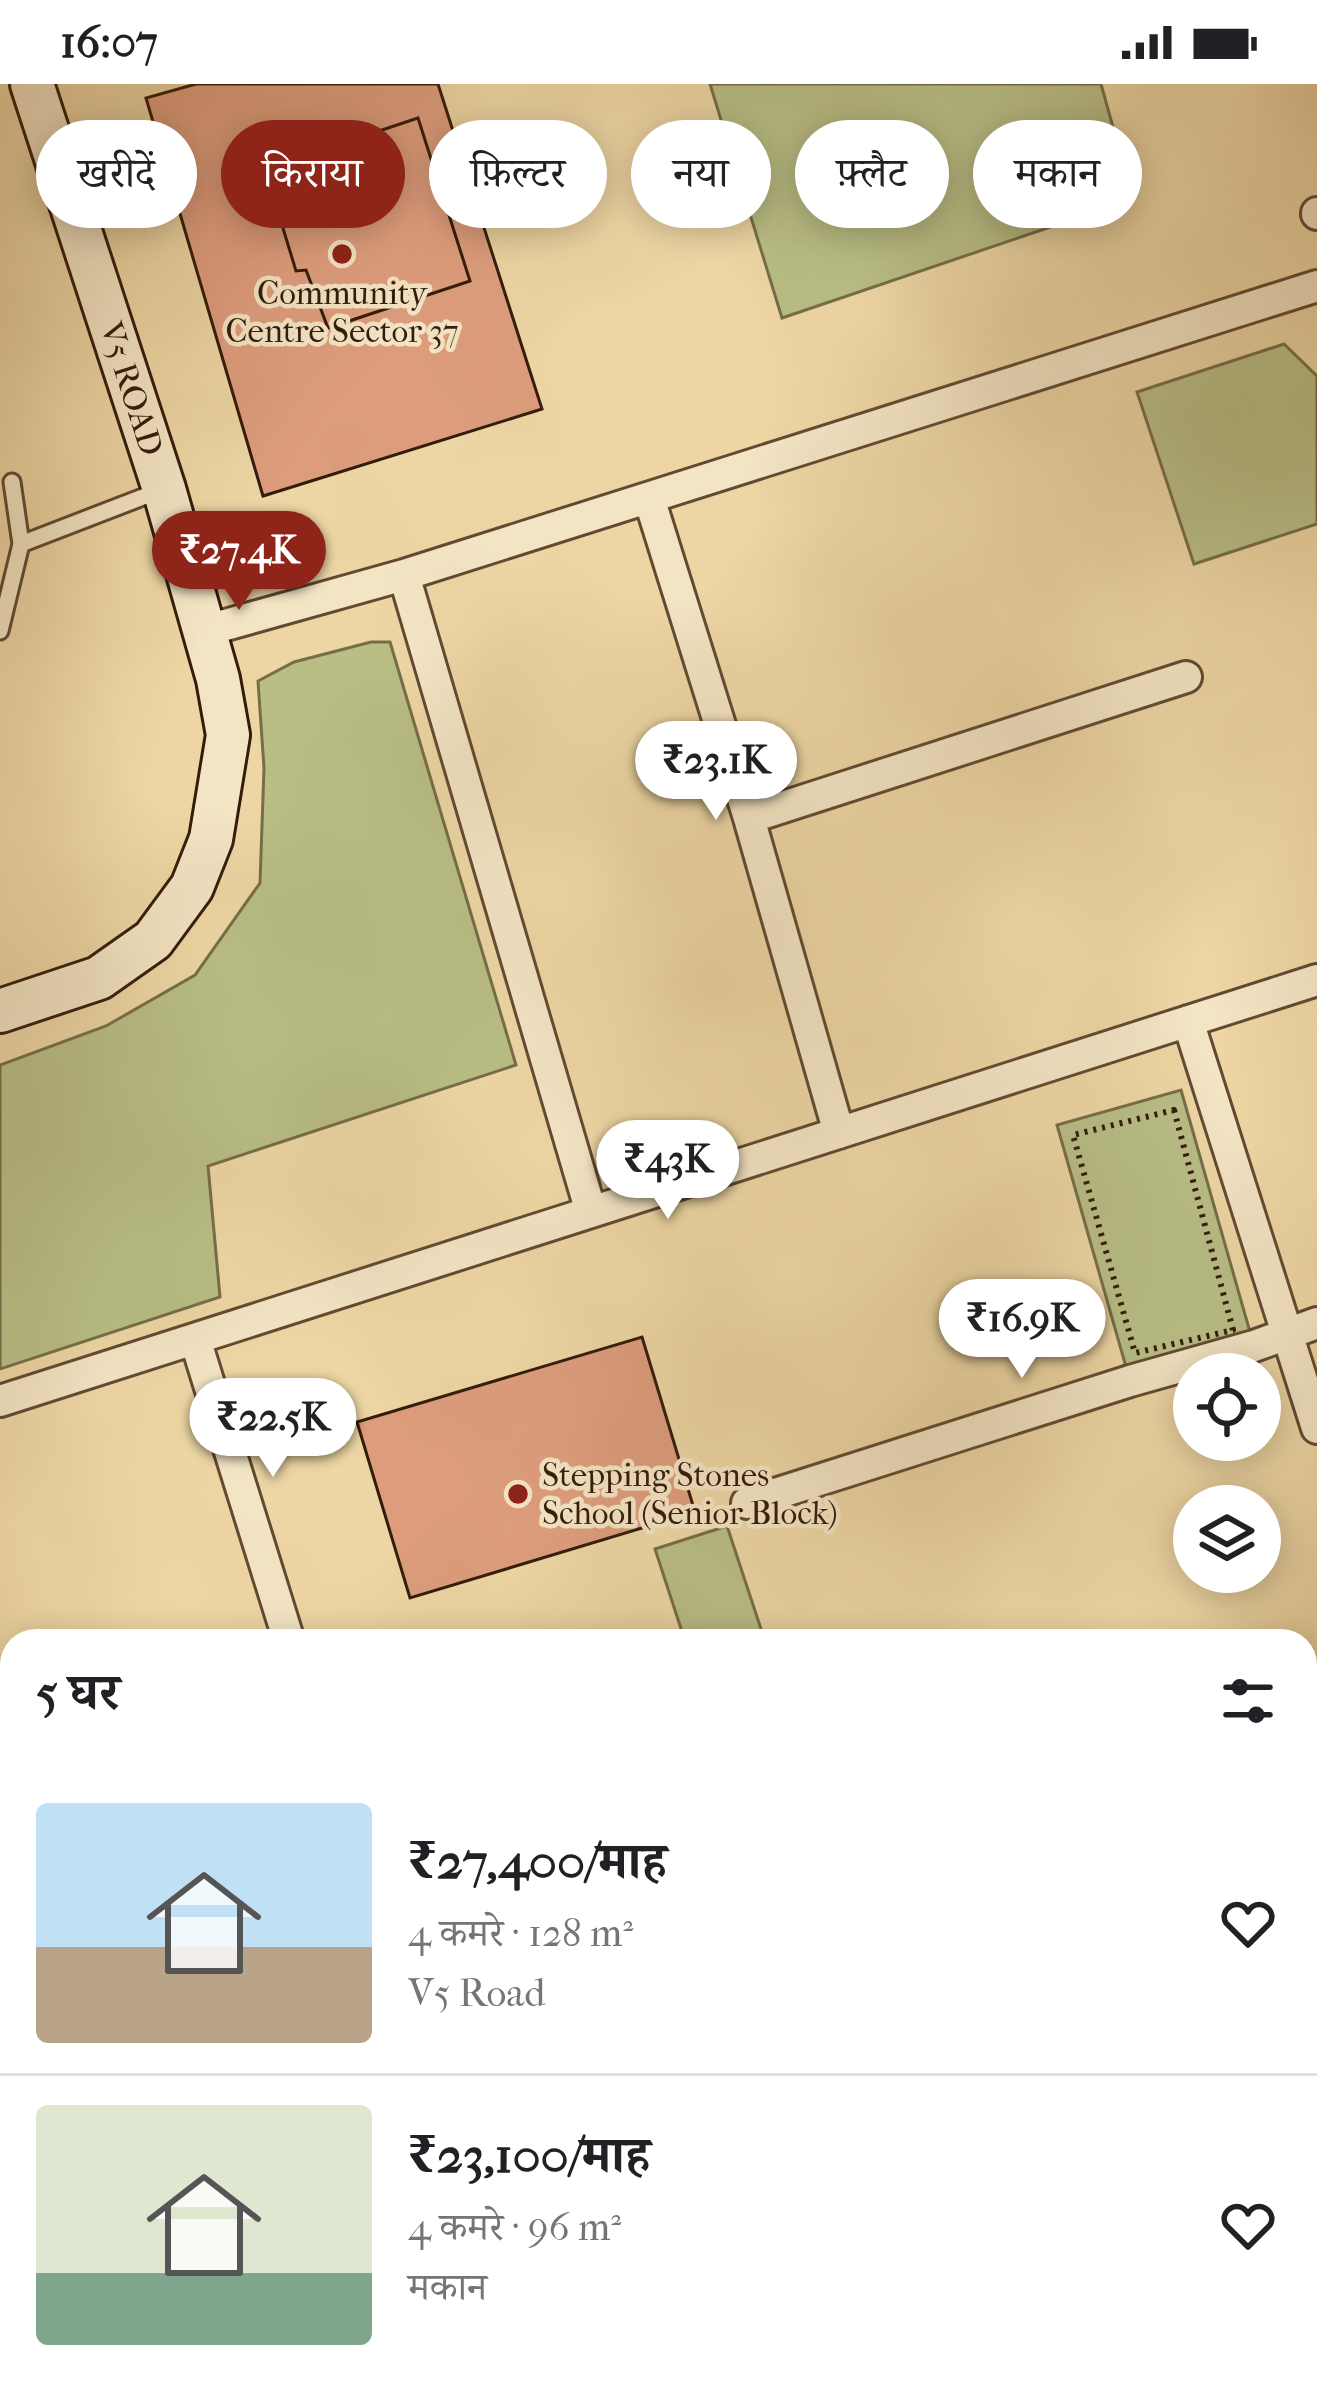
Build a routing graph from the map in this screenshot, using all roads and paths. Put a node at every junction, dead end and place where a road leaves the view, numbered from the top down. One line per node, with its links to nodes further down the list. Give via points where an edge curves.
1 (32, 84): 4 (street, V5 ROAD)
2 (1317, 286): 5 (street)
3 (12, 482): 6 (lane)
4 (164, 489): 6 (lane); 9 (street, V5 ROAD)
5 (649, 498): 7 (street); 11 (street)
6 (21, 544): 8 (lane)
7 (404, 575): 9 (street); 16 (street)
8 (0, 631)
9 (204, 631): 13 (street, V5 ROAD, via 228,735 211,839 192,886 153,940 99,978)
10 (1186, 676): 11 (street)
11 (749, 818): 15 (street)
12 (1317, 980): 14 (street)
13 (0, 1011)
14 (1188, 1021): 15 (street); 18 (street)
15 (839, 1132): 16 (street)
16 (591, 1212): 19 (street)
17 (1317, 1322): 18 (street)
18 (1286, 1332): 22 (street); 23 (street)
19 (195, 1339): 21 (street); 24 (street)
20 (1147, 1352): 20 (path, via 1233,1330 1174,1110 1073,1135 1135,1353)
21 (0, 1401)
22 (1317, 1428)
23 (747, 1503)
24 (285, 1629)

